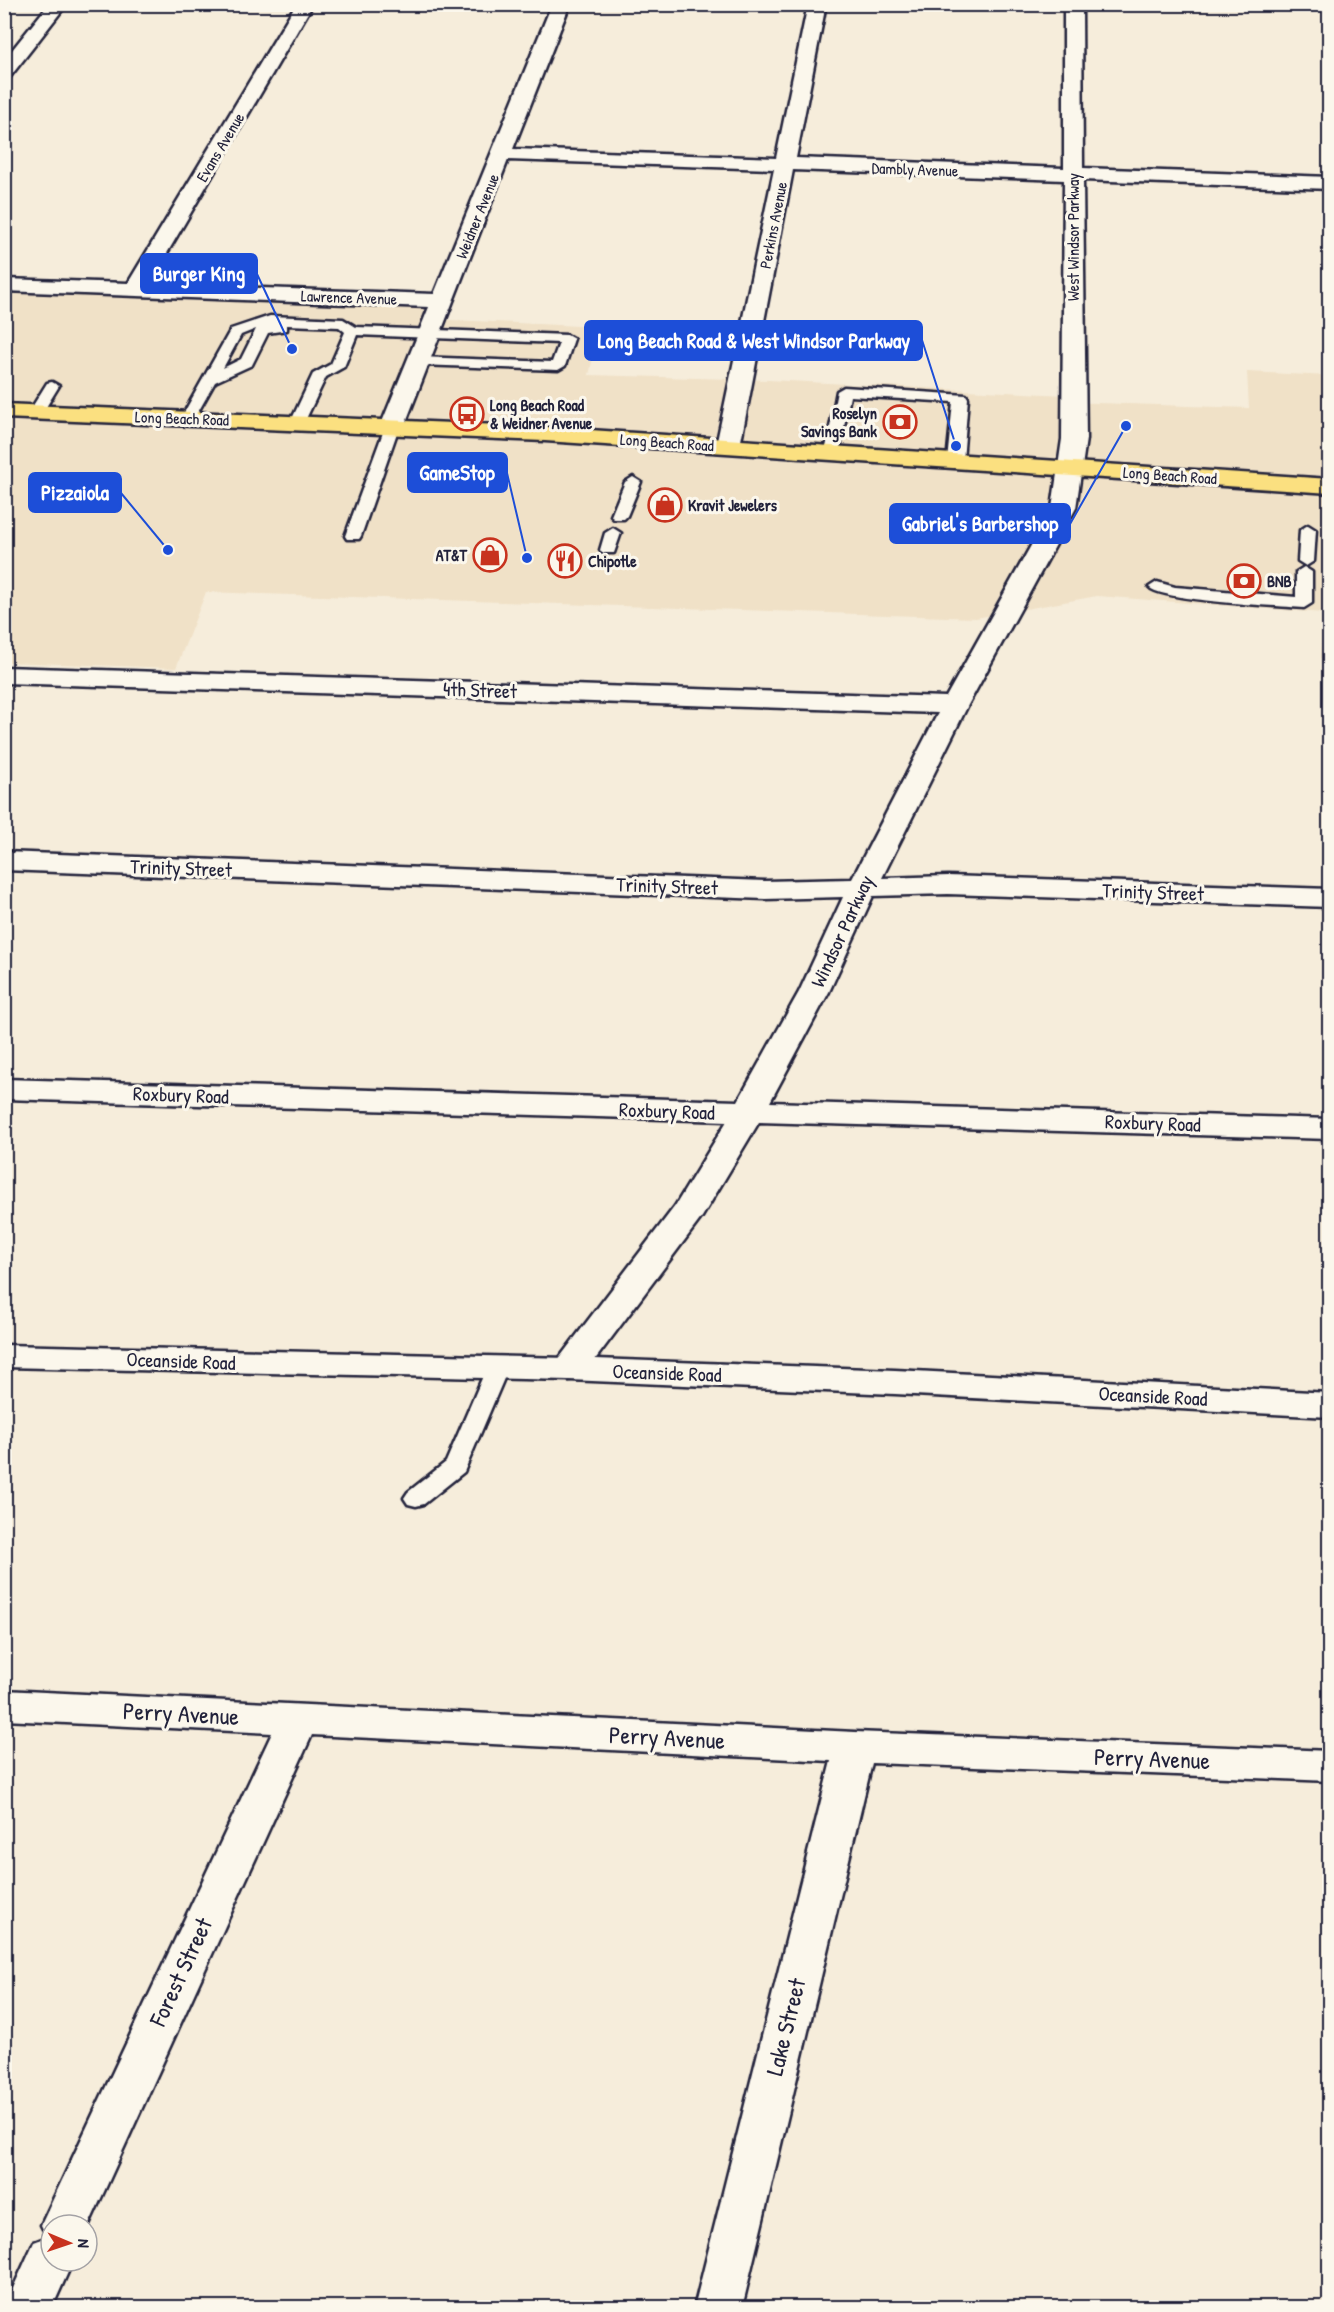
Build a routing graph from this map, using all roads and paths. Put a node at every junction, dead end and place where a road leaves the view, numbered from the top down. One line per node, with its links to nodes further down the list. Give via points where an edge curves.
1 (59, 4): 6 (street)
2 (305, 4): 12 (street, Evans Avenue)
3 (561, 4): 7 (street, Weidner Avenue)
4 (817, 4): 8 (street, Perkins Avenue)
5 (1073, 4): 9 (street, West Windsor Parkway)
6 (4, 73)
7 (501, 154): 8 (street, Dambly Avenue); 13 (street, Weidner Avenue)
8 (785, 164): 9 (street, Dambly Avenue); 24 (street, Perkins Avenue)
9 (1072, 174): 10 (street, Dambly Avenue); 27 (street, West Windsor Parkway, via 1074,439)
10 (1329, 183)
11 (4, 285): 12 (street, Lawrence Avenue)
12 (135, 289): 13 (street, Lawrence Avenue)
13 (443, 301): 14 (street, Weidner Avenue)
14 (429, 334): 15 (lane); 16 (street, Weidner Avenue); 16 (lane, via 567,339 558,366)
15 (350, 337): 17 (lane, via 331,328 262,330 247,362); 17 (lane, via 343,323 270,320 251,325 236,332); 22 (lane, via 337,368 320,374)
16 (418, 361): 23 (street, Weidner Avenue)
17 (211, 379): 21 (lane)
18 (52, 386): 20 (lane)
19 (4, 411): 20 (main road, Long Beach Road)
20 (36, 412): 21 (main road, Long Beach Road)
21 (188, 418): 22 (main road, Long Beach Road)
22 (297, 423): 23 (main road, Long Beach Road)
23 (392, 427): 24 (main road, Long Beach Road); 33 (lane)
24 (728, 446): 25 (main road, Long Beach Road)
25 (832, 453): 26 (main road, Long Beach Road); 26 (lane, via 844,391 961,398)
26 (955, 461): 27 (main road, Long Beach Road)
27 (1070, 469): 29 (main road, Long Beach Road); 37 (street, Windsor Parkway, via 1064,508)
28 (633, 482): 30 (lane)
29 (1329, 486)
30 (619, 516)
31 (1308, 530): 35 (lane, via 1304,603 1173,592)
32 (614, 532): 34 (lane)
33 (353, 536)
34 (608, 550)
35 (1157, 587)
36 (4, 675): 37 (street, 4th Street)
37 (955, 705): 39 (street, Windsor Parkway)
38 (4, 861): 39 (street, Trinity Street, via 765,890)
39 (862, 888): 40 (street, Trinity Street, via 948,885); 42 (street, Windsor Parkway, via 814,992)
40 (1329, 898)
41 (4, 1089): 42 (street, Roxbury Road)
42 (748, 1113): 43 (street, Roxbury Road); 46 (street, Windsor Parkway, via 690,1209)
43 (1329, 1129)
44 (4, 1356): 45 (street, Oceanside Road)
45 (497, 1369): 46 (street, Oceanside Road); 48 (lane, via 456,1466)
46 (569, 1369): 47 (street, Oceanside Road)
47 (1329, 1405)
48 (416, 1498)
49 (4, 1705): 50 (street, Perry Avenue)
50 (298, 1720): 51 (street, Perry Avenue); 53 (street, Forest Street)
51 (855, 1747): 52 (street, Perry Avenue); 56 (street, Lake Street)
52 (1329, 1766)
53 (71, 2213)
54 (43, 2273): 55 (street)
55 (27, 2307)
56 (718, 2307)

